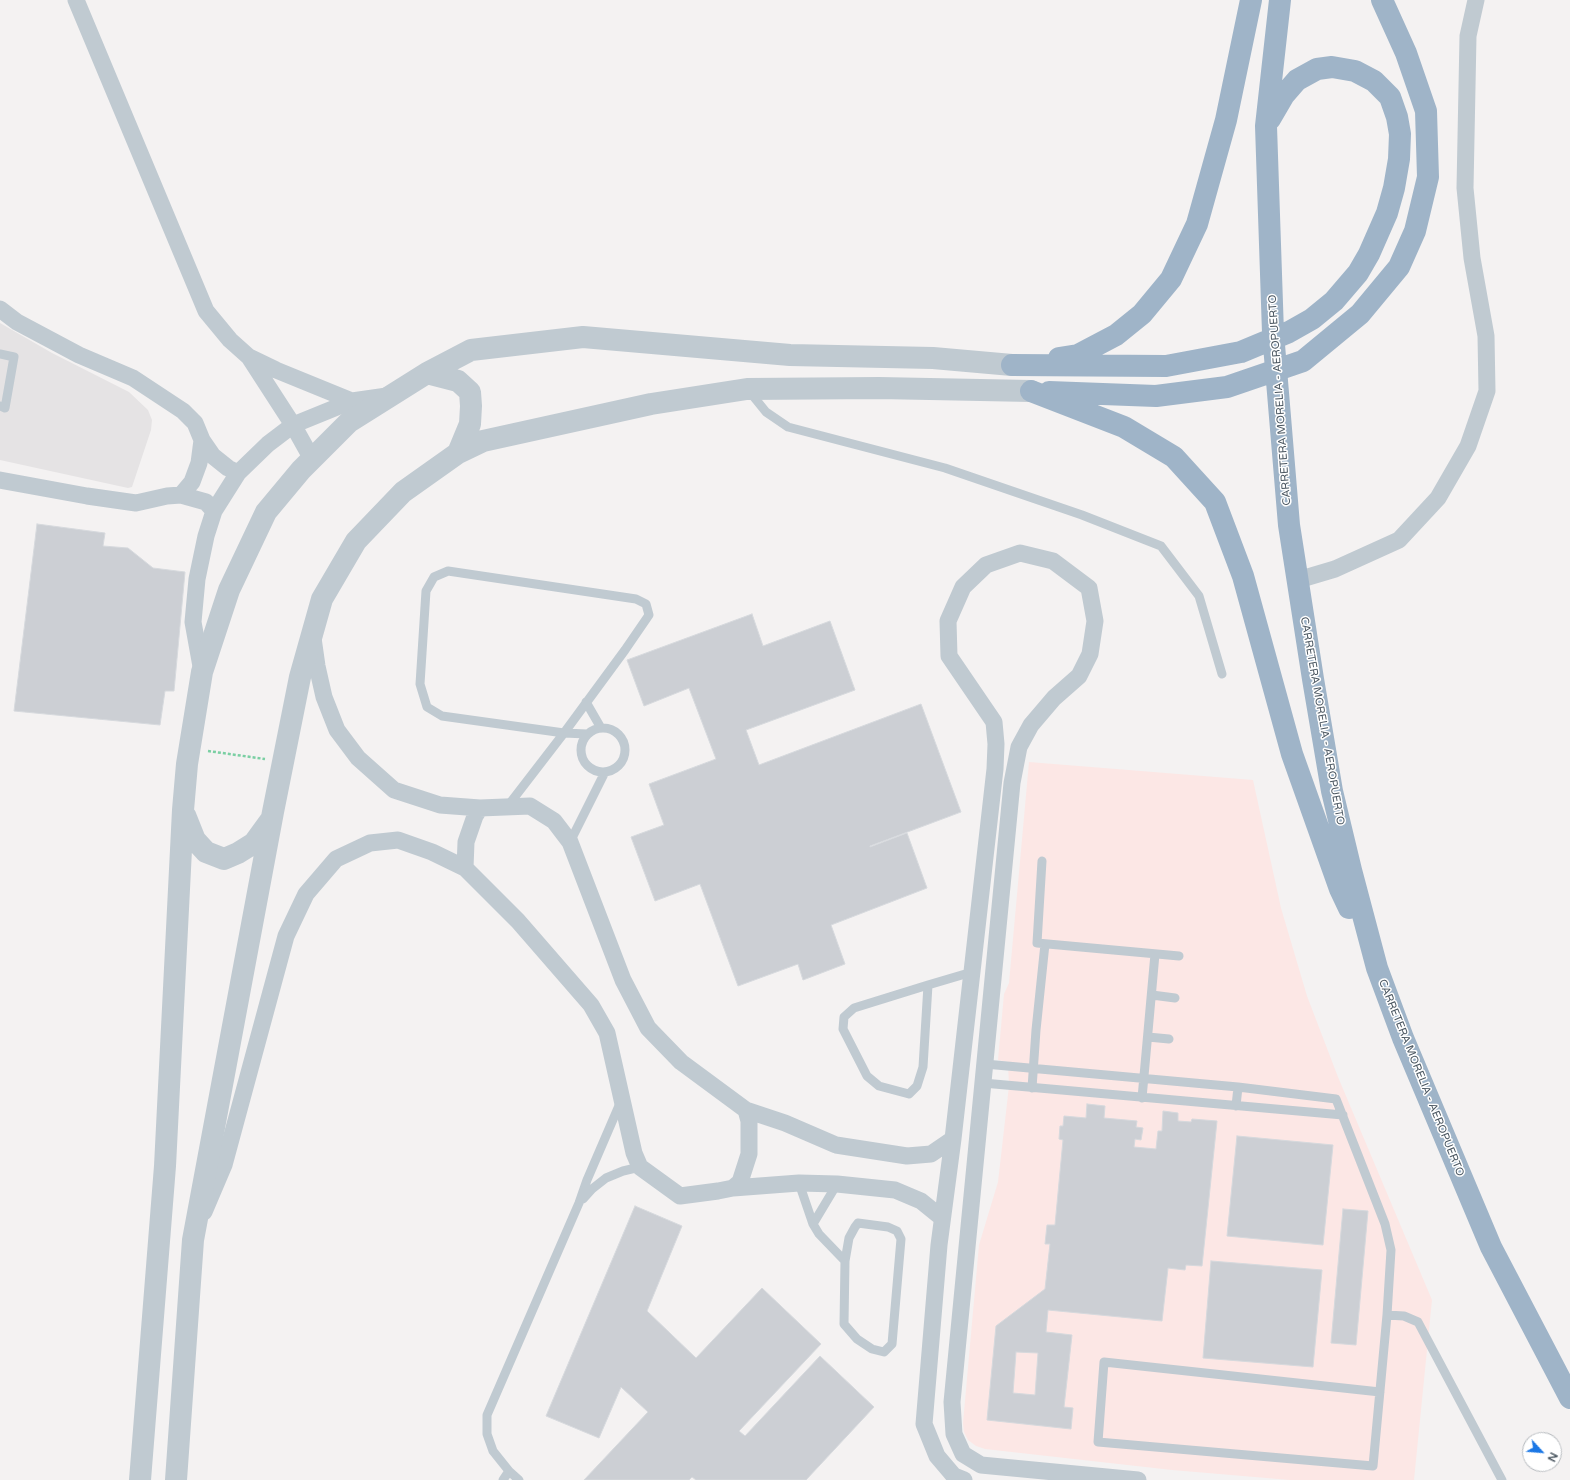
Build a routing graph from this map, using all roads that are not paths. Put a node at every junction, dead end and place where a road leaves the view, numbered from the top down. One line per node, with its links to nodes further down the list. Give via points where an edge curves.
1 (76, 0): 9 (street, via 206,311 230,340)
2 (1251, 0): 10 (highway, via 1226,120 1197,224 1170,279 1142,314 1116,335 1078,355)
3 (1280, 0): 6 (highway, CARRETERA MORELIA - AEROPUERTO)
4 (1382, 0): 13 (highway, via 1406,53 1426,111 1428,177 1415,231 1399,267 1360,314 1303,362 1227,386 1156,396)
5 (1476, 0): 25 (street, via 1468,36 1465,188 1472,258 1486,336 1486,392 1468,446 1438,498 1399,540 1335,569)
6 (1266, 126): 10 (highway, via 1284,94 1297,80 1317,69 1332,67 1355,71 1374,80 1390,97 1400,134 1399,159 1387,214 1358,273 1334,301 1312,319 1289,332 1241,352 1166,366); 25 (highway, CARRETERA MORELIA - AEROPUERTO, via 1273,333 1289,525)
7 (0, 310): 18 (street, via 17,322 79,355 133,378 183,411 195,423)
8 (0, 354): 16 (lane, via 14,357 5,408)
9 (249, 357): 15 (street); 17 (street)
10 (1012, 365): 11 (street, via 933,358 790,355 583,338 472,350)
11 (427, 373): 14 (street); 19 (street, via 458,381 470,392 470,424)
12 (746, 389): 13 (street); 19 (street, via 651,404 483,441); 28 (lane, via 766,412 788,427 945,468 1082,515 1161,546 1199,596)
13 (1031, 391): 44 (highway, via 1124,427 1174,457 1215,502 1243,576 1292,754 1340,889)
14 (393, 395): 15 (street); 20 (street, via 349,422)
15 (352, 401): 17 (street)
16 (0, 406)
17 (293, 425): 20 (street); 21 (street, via 268,444)
18 (202, 440): 21 (street, via 213,456); 23 (street, via 199,463 192,482)
19 (458, 453): 26 (street, via 402,492 356,541 322,599)
20 (312, 459): 27 (street, via 266,512 229,590)
21 (238, 473): 24 (street)
22 (0, 480): 23 (street, via 136,503)
23 (181, 495): 24 (street, via 206,502)
24 (214, 511): 27 (street, via 197,579 193,622)
25 (1298, 580): 44 (highway, CARRETERA MORELIA - AEROPUERTO, via 1332,791)
26 (313, 632): 35 (street, via 324,697 337,730 358,758 394,790 440,805); 37 (street, via 300,677)
27 (202, 672): 36 (street, via 190,748)
28 (1222, 674)
29 (586, 702): 30 (lane); 31 (lane); 31 (lane, via 649,615 646,604 636,599 448,571 434,577 426,591 420,684 427,706 442,716)
30 (601, 728): 32 (lane); 33 (lane, via 616,731 625,744 621,762 613,770)
31 (564, 733): 32 (lane); 34 (lane)
32 (587, 734): 33 (lane, via 582,741 581,756 590,769)
33 (606, 772): 38 (lane)
34 (507, 807): 35 (street); 38 (street, via 530,806 554,821)
35 (480, 808): 40 (street, via 466,842)
36 (184, 810): 37 (street, via 195,840 206,852 224,859 254,843); 76 (street, via 165,1166)
37 (272, 818): 70 (street)
38 (570, 842): 60 (street, via 623,980 648,1028 681,1062)
39 (1042, 861): 41 (lane, via 1037,943)
40 (465, 868): 58 (street, via 518,921 591,1005 607,1034); 70 (street, via 432,852 398,840 370,843 336,859 306,894 286,936 224,1165)
41 (1045, 944): 42 (lane); 52 (lane)
42 (1155, 954): 43 (lane); 47 (lane)
43 (1179, 956)
44 (1377, 968): 74 (highway, CARRETERA MORELIA - AEROPUERTO, via 1403,1038 1490,1247)
45 (972, 972): 46 (lane); 51 (street, via 995,769 994,722 949,656 948,621 963,587 986,565 1020,554 1053,561 1089,588 1095,621 1090,654 1078,676 1054,698 1031,725 1019,747 1012,782); 62 (street)
46 (928, 985): 46 (lane, via 854,1008 844,1017 843,1029 867,1076 879,1086 909,1094 917,1086 923,1067)
47 (1152, 995): 48 (lane); 49 (lane)
48 (1175, 998)
49 (1148, 1037): 50 (lane); 53 (lane)
50 (1169, 1039)
51 (985, 1064): 52 (lane); 54 (street)
52 (1033, 1068): 53 (lane); 55 (lane)
53 (1145, 1079): 56 (lane); 57 (lane)
54 (983, 1083): 55 (lane); 81 (street, via 952,1402 954,1434 963,1454 981,1465)
55 (1032, 1088): 57 (lane)
56 (1238, 1088): 59 (lane); 61 (lane, via 1336,1099)
57 (1142, 1098): 59 (lane)
58 (622, 1100): 63 (street, via 634,1153); 67 (lane)
59 (1236, 1106): 61 (lane)
60 (746, 1110): 62 (street, via 785,1123 836,1145 907,1156 931,1154); 66 (street, via 749,1121 749,1154 740,1182)
61 (1343, 1115): 72 (lane, via 1385,1224 1391,1250)
62 (953, 1139): 68 (street)
63 (640, 1167): 66 (street, via 680,1196); 67 (lane, via 606,1178)
64 (799, 1183): 65 (street); 66 (street); 69 (lane)
65 (837, 1184): 68 (street, via 895,1190 921,1202); 69 (lane)
66 (732, 1188)
67 (579, 1203): 75 (lane, via 487,1415 487,1434 493,1450)
68 (942, 1218): 80 (street, via 924,1424 937,1456 954,1476)
69 (813, 1224): 71 (lane, via 819,1234)
70 (193, 1240): 77 (street)
71 (845, 1261): 71 (lane, via 844,1324 857,1339 872,1349 884,1352 892,1344 901,1239 897,1231 888,1227 858,1223 849,1238)
72 (1387, 1315): 73 (lane); 82 (lane, via 1404,1316 1418,1322)
73 (1380, 1392): 73 (lane, via 1373,1466 1098,1442 1104,1362)
74 (1570, 1398)
75 (509, 1471): 78 (lane); 79 (lane)
76 (140, 1480)
77 (176, 1480)
78 (503, 1480)
79 (519, 1480)
80 (964, 1480)
81 (1138, 1480)
82 (1502, 1480)

